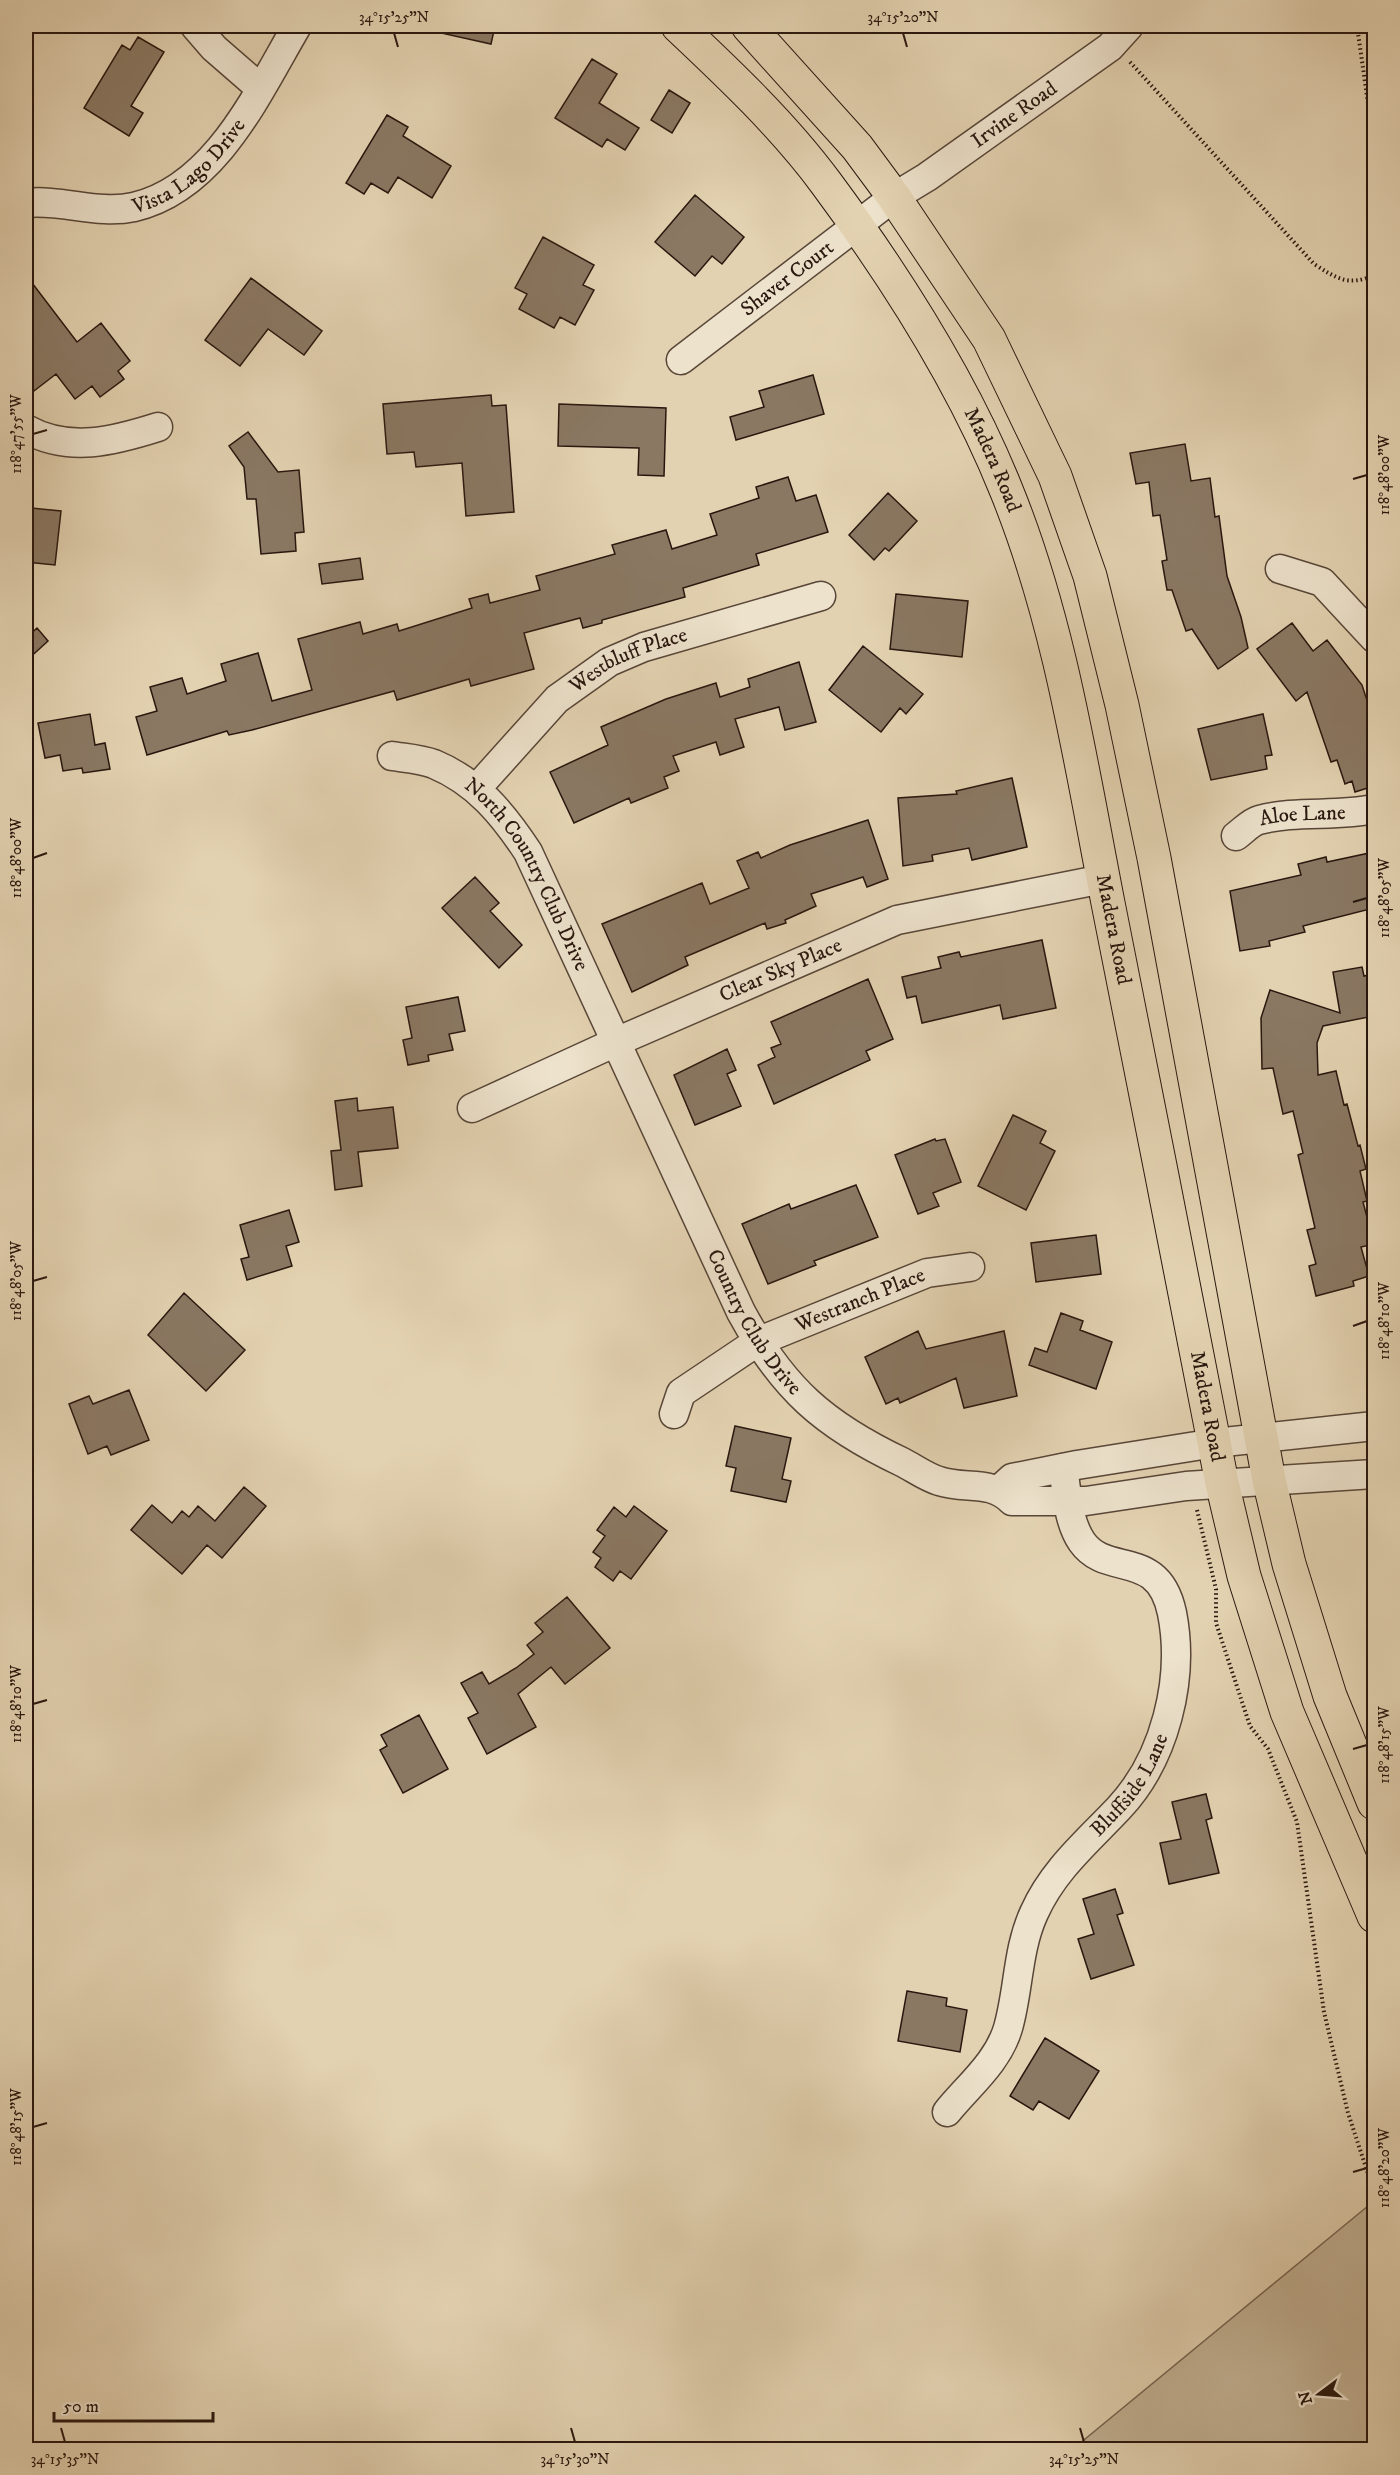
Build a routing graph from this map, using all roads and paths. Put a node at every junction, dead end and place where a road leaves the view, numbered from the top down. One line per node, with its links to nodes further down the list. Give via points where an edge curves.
1 (195, 26): 8 (street, via 214,48)
2 (297, 26): 8 (street, Vista Lago Drive)
3 (678, 26): 12 (main road, Madera Road, via 764,112 824,180)
4 (748, 26): 10 (main road, via 857,147)
5 (1129, 26): 7 (street, Irvine Road)
6 (1357, 26): 9 (path)
7 (1110, 47): 10 (street, Irvine Road); 13 (path, via 1133,65 1314,264 1341,281 1364,280)
8 (260, 87): 11 (street, Vista Lago Drive, via 203,170 172,194 134,207 100,210 44,201)
9 (1374, 145)
10 (894, 197): 12 (street, Shaver Court); 31 (main road, via 989,339 1055,476 1090,576 1154,858)
11 (26, 203)
12 (855, 227): 14 (street, Shaver Court); 24 (main road, Madera Road, via 953,380 1007,490 1034,565 1055,645)
13 (1374, 275)
14 (681, 360)
15 (158, 428): 16 (street, via 115,441 75,444 38,436)
16 (26, 429)
17 (1280, 569): 19 (street, via 1322,582)
18 (821, 596): 21 (street, Westbluff Place, via 644,647 609,662 557,699)
19 (1374, 638)
20 (392, 756): 21 (street, North Country Club Drive, via 433,763)
21 (477, 788): 25 (street, North Country Club Drive, via 508,821 528,852)
22 (1374, 809): 23 (street, Aloe Lane, via 1257,820)
23 (1236, 836)
24 (1103, 879): 25 (street, Clear Sky Place, via 897,921); 32 (main road, Madera Road)
25 (616, 1042): 26 (street, Clear Sky Place); 28 (street, Country Club Drive)
26 (472, 1108)
27 (970, 1267): 28 (street, Westranch Place, via 927,1273)
28 (757, 1342): 29 (street, Westranch Place, via 681,1393); 37 (street, Country Club Drive, via 807,1403 869,1447 939,1481)
29 (674, 1414)
30 (1374, 1426): 31 (street)
31 (1261, 1438): 32 (street); 35 (main road)
32 (1215, 1443): 33 (street); 36 (main road, Madera Road)
33 (1063, 1468): 37 (street, via 1012,1478); 38 (street, Bluffside Lane)
34 (1374, 1474): 35 (street, Country Club Drive)
35 (1269, 1480): 36 (street, Country Club Drive); 40 (main road, via 1289,1564 1330,1696)
36 (1222, 1483): 38 (street, Country Club Drive); 41 (main road, Madera Road, via 1244,1576 1287,1712)
37 (1000, 1489): 38 (street, Country Club Drive, via 1012,1501)
38 (1068, 1501): 42 (street, Bluffside Lane, via 1077,1534 1090,1551 1105,1560 1132,1564 1150,1575 1165,1594 1175,1645 1168,1713 1157,1747 1139,1781 1070,1856 1049,1885 1033,1914 1022,1947 1008,2028 999,2049)
39 (1197, 1510): 43 (path, via 1216,1589 1216,1623 1250,1726 1268,1749 1297,1822 1324,2012 1348,2113)
40 (1374, 1803)
41 (1374, 1916)
42 (947, 2112)
43 (1374, 2192)

